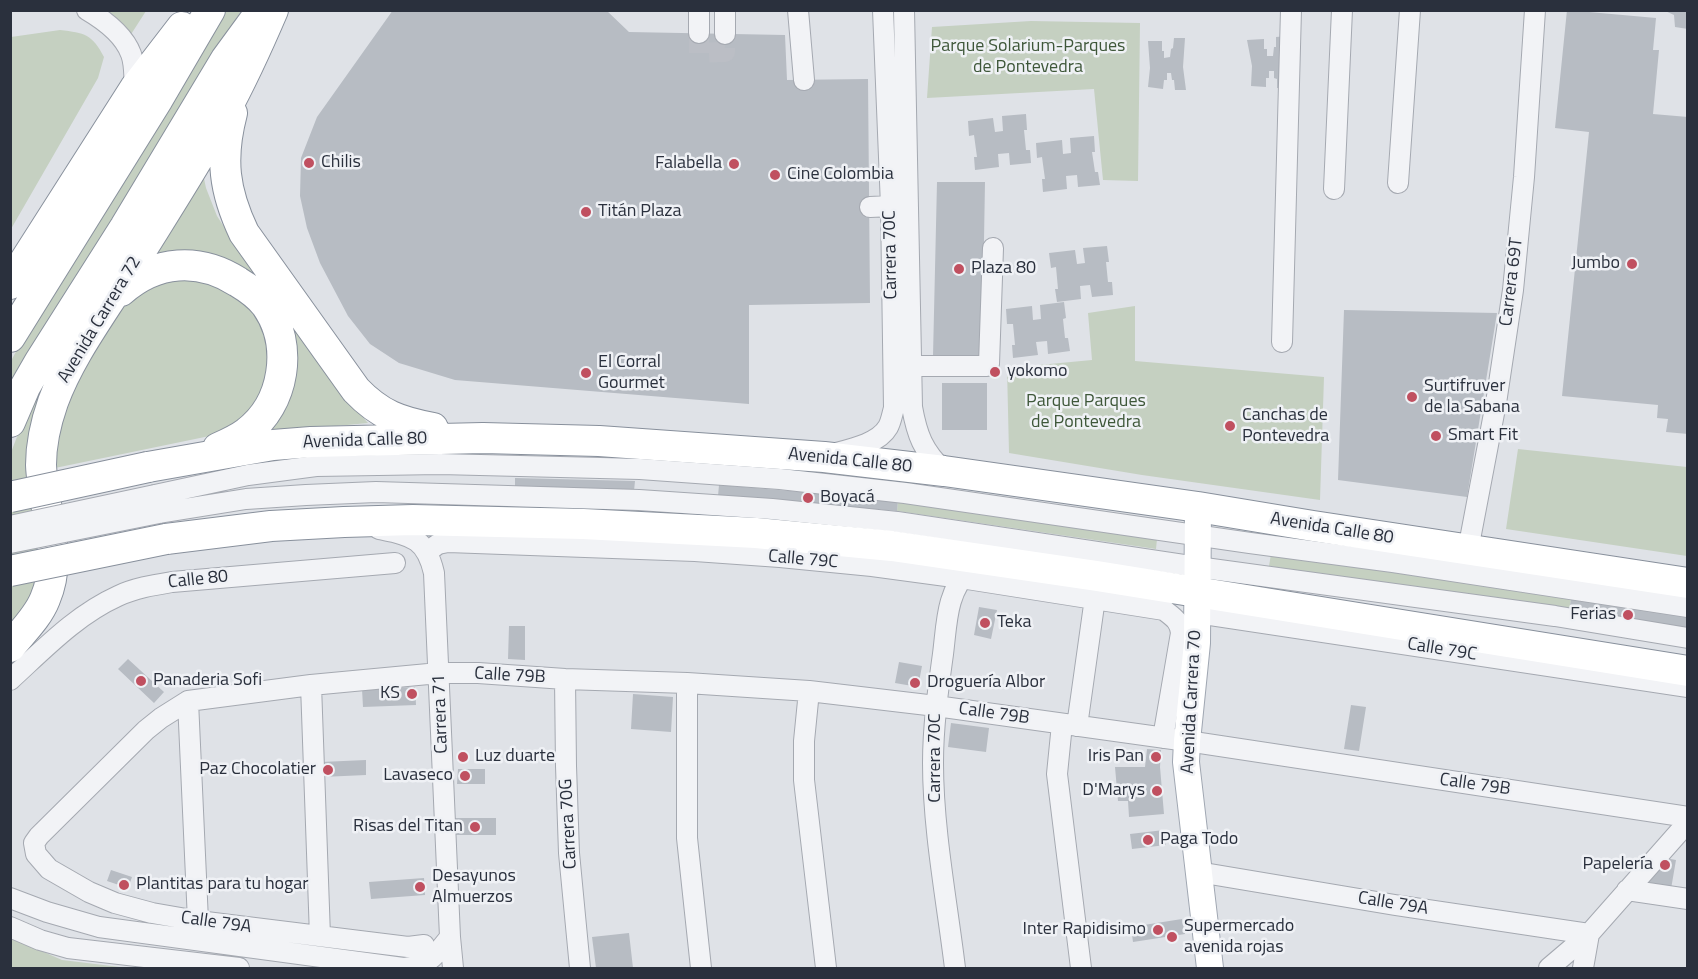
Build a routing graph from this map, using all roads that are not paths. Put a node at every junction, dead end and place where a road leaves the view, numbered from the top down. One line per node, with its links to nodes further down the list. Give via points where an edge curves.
1 (87, 10): 19 (street, via 107,23 131,54)
2 (195, 10): 19 (highway)
3 (210, 10): 27 (highway)
4 (261, 10): 30 (highway, Avenida Carrera 72, via 226,59 40,361)
5 (273, 10): 17 (highway, Avenida Carrera 72)
6 (699, 10): 15 (street)
7 (725, 10): 16 (street)
8 (798, 10): 18 (street)
9 (883, 10): 22 (street, Carrera 70C)
10 (904, 10): 29 (street, Carrera 70C)
11 (1291, 10): 28 (street)
12 (1342, 10): 21 (street)
13 (1410, 10): 20 (street)
14 (1535, 10): 41 (street, Carrera 69T, via 1513,290)
15 (699, 33)
16 (725, 34)
17 (245, 73): 26 (highway, Avenida Carrera 72); 31 (highway, via 225,151 229,195 244,233 369,403 413,425)
18 (804, 80)
19 (135, 88): 25 (highway)
20 (1398, 183)
21 (1334, 189)
22 (891, 206): 23 (street); 32 (street, Carrera 70C, via 891,420 888,429 863,446)
23 (870, 207)
24 (993, 248): 29 (street, via 989,364)
25 (10, 284)
26 (112, 298): 33 (highway, via 146,273 182,264 196,265 228,275 248,288 266,305 278,328 283,359 279,387 264,415 246,433); 51 (highway, Avenida Carrera 72, via 60,383 46,421 41,464 54,562 41,608)
27 (10, 337)
28 (1282, 342)
29 (911, 366): 34 (street, Carrera 70C, via 916,430 932,459)
30 (10, 422)
31 (483, 438): 32 (highway, Avenida Calle 80, via 599,441); 33 (highway, Avenida Calle 80, via 311,442)
32 (824, 457): 34 (highway, Avenida Calle 80)
33 (190, 459): 36 (highway, Avenida Calle 80)
34 (944, 471): 37 (highway, Avenida Calle 80)
35 (10, 497): 36 (highway, Avenida Calle 80, bridge)
36 (157, 503): 37 (street, via 248,475 316,466 440,464 640,469 780,479); 38 (highway, Avenida Calle 80, via 271,526); 39 (street, bridge); 40 (street, bridge); 45 (highway, Avenida Calle 80, bridge); 47 (street, via 376,492 639,500 772,509 897,522)
37 (1198, 521): 41 (highway, Avenida Calle 80); 47 (main road, Avenida Carrera 70); 49 (street, via 1404,563)
38 (344, 522): 42 (street, via 413,538); 44 (highway, Avenida Calle 80, via 413,520 756,533 892,546)
39 (10, 526)
40 (10, 543)
41 (1468, 550): 46 (highway, Avenida Calle 80)
42 (427, 552): 44 (street, Calle 79C, via 448,542 683,551 872,566); 53 (street, Carrera 71, via 435,583)
43 (395, 563): 51 (street, Calle 80, via 145,587 118,596 88,613)
44 (971, 569): 47 (highway, Avenida Calle 80); 48 (street, Calle 79C); 61 (street, Carrera 70C, via 949,603)
45 (10, 571)
46 (1688, 583)
47 (1192, 597): 48 (street, Calle 79C, via 1164,610); 50 (street, via 1555,616); 52 (highway, Avenida Calle 80); 58 (street, Calle 79C); 63 (main road, Avenida Carrera 70, via 1197,642)
48 (1095, 598): 62 (street)
49 (1688, 607)
50 (1688, 638)
51 (16, 662): 55 (street, Calle 80)
52 (1688, 670)
53 (439, 673): 54 (street, Calle 79B); 57 (street, Calle 79B); 74 (street, Carrera 71)
54 (566, 679): 56 (street, Calle 79B); 79 (street, Carrera 70G, via 569,853)
55 (10, 680)
56 (687, 683): 59 (street, Calle 79B); 80 (street, via 687,838)
57 (311, 685): 60 (street, Calle 79B); 73 (street)
58 (1688, 687)
59 (809, 691): 61 (street, Calle 79B); 81 (street, via 804,780)
60 (188, 701): 70 (street); 70 (street, Calle 79A, via 146,730 34,843 36,855 49,869 89,892 152,914)
61 (936, 705): 62 (street, Calle 79B); 82 (street, Carrera 70C, via 934,804)
62 (1070, 725): 63 (street, Calle 79B); 83 (street, via 1057,774)
63 (1175, 740): 64 (street, Calle 79B); 66 (main road, Avenida Carrera 70, via 1188,783)
64 (1688, 817)
65 (1688, 822): 67 (street)
66 (1198, 872): 72 (street, Calle 79A); 84 (main road, Avenida Carrera 70)
67 (1627, 890): 69 (street); 72 (street)
68 (10, 898): 77 (street, Calle 79A, via 99,927)
69 (1688, 899)
70 (198, 921): 73 (street, Calle 79A)
71 (10, 927): 76 (street, via 68,948)
72 (1589, 934): 85 (street); 86 (street)
73 (320, 936): 75 (street, Calle 79A)
74 (450, 938): 77 (street, Calle 79A, via 421,966); 78 (street, Carrera 71)
75 (424, 945)
76 (239, 969)
77 (404, 969)
78 (453, 969)
79 (580, 969)
80 (701, 969)
81 (826, 969)
82 (955, 969)
83 (1081, 969)
84 (1210, 969)
85 (1549, 969)
86 (1583, 969)

